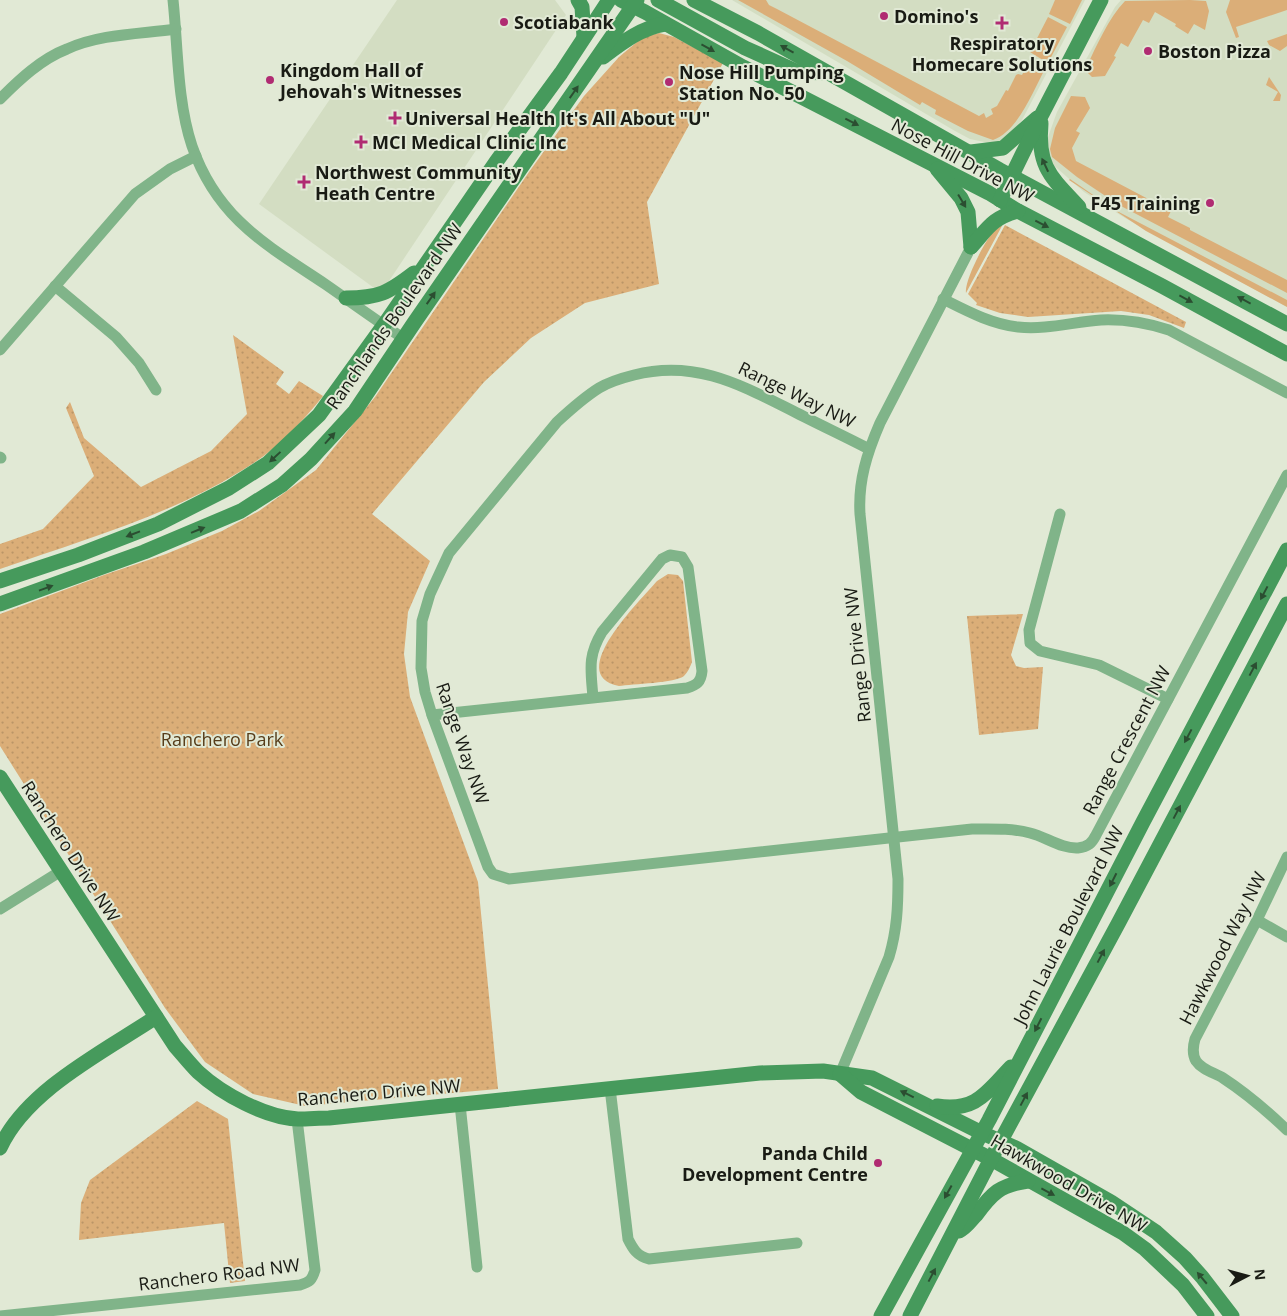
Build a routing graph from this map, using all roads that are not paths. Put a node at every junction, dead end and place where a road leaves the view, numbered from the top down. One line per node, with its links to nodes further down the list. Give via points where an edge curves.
1 (173, 0): 11 (street)
2 (578, 0): 12 (street, via 582,7)
3 (609, 0): 12 (street, Ranchlands Boulevard NW)
4 (658, 0): 14 (street, via 745,48 798,72)
5 (694, 0): 9 (street, Nose Hill Drive NW)
6 (708, 0): 9 (street)
7 (1101, 0): 16 (street)
8 (630, 2): 10 (street, Nose Hill Drive NW); 13 (street, Ranchlands Boulevard NW)
9 (719, 12): 14 (street, Nose Hill Drive NW, one-way to 9)
10 (665, 24): 13 (street, via 628,38); 19 (street, Nose Hill Drive NW, one-way to 19)
11 (176, 29): 15 (street, via 112,37 68,48 17,82); 18 (street, via 185,116)
12 (584, 37): 25 (street, Ranchlands Boulevard NW)
13 (594, 64): 31 (street, Ranchlands Boulevard NW, one-way to 13)
14 (830, 73): 17 (street, Nose Hill Drive NW)
15 (0, 99)
16 (1042, 114): 17 (street, via 1003,148); 20 (street); 23 (street, one-way to 16, via 1046,168 1040,139)
17 (971, 152): 20 (street, Nose Hill Drive NW)
18 (196, 156): 26 (street, via 170,169 135,194); 27 (street, via 206,180 237,220 262,242)
19 (932, 164): 21 (street, Nose Hill Drive NW); 24 (street, one-way to 24, via 961,198 968,212)
20 (1012, 176): 21 (street); 23 (street, Nose Hill Drive NW)
21 (1000, 200): 22 (street, Nose Hill Drive NW)
22 (1018, 211): 24 (street, via 999,217); 33 (street, Nose Hill Drive NW, one-way to 33)
23 (1087, 216): 29 (street, Nose Hill Drive NW, one-way to 23)
24 (971, 247): 28 (street, Range Drive NW)
25 (425, 265): 27 (street, via 384,294); 30 (street, Ranchlands Boulevard NW)
26 (55, 286): 32 (street); 34 (street, via 116,337 139,363)
27 (346, 298): 30 (street)
28 (943, 299): 35 (street, via 994,322 1017,327 1036,328 1101,320 1148,324 1169,330); 36 (street, Range Drive NW)
29 (1287, 324)
30 (384, 325): 31 (street); 40 (street, Ranchlands Boulevard NW, one-way to 40, via 319,415 268,463 229,488 158,524)
31 (403, 338): 41 (street, Ranchlands Boulevard NW, one-way to 31, via 207,526 241,511 282,485 311,459 354,411)
32 (0, 350)
33 (1287, 354)
34 (156, 390)
35 (1287, 393)
36 (869, 449): 45 (street, Range Way NW, via 741,384 697,372 646,372 621,378 600,388 557,422 449,553 430,594 422,621 421,668); 47 (street, Range Drive NW, via 859,495 860,514)
37 (1287, 475): 44 (street, Range Crescent NW)
38 (1060, 514): 44 (street, via 1029,630 1030,643 1040,651 1099,665)
39 (1287, 550): 54 (street, John Laurie Boulevard NW, one-way to 54)
40 (0, 581)
41 (0, 604)
42 (1287, 604): 62 (street, one-way to 42)
43 (593, 698): 43 (street, via 687,688 695,686 701,679 688,567 682,557 674,554 662,559 602,632 591,655); 45 (street)
44 (1168, 699): 47 (street, Range Crescent NW, via 1096,835 1085,847 1068,847 1033,834 995,829)
45 (432, 715): 47 (street, Range Way NW, via 488,867 501,878)
46 (0, 777): 49 (street, Ranchero Drive NW)
47 (894, 838): 55 (street, Range Drive NW, via 898,879 894,939)
48 (1287, 857): 51 (street, Hawkwood Way NW)
49 (61, 871): 50 (street); 53 (street, Ranchero Drive NW)
50 (0, 909)
51 (1257, 920): 52 (street); 60 (street, Hawkwood Way NW, via 1195,1039 1193,1054 1201,1066 1263,1107)
52 (1287, 937)
53 (156, 1017): 59 (street, Ranchero Drive NW, via 175,1046 209,1082 259,1109); 63 (street, via 41,1096 12,1127)
54 (1022, 1055): 58 (street, via 974,1102 949,1108); 61 (street, John Laurie Boulevard NW)
55 (840, 1074): 56 (street, Ranchero Drive NW, via 770,1072); 58 (street, Ranchero Drive NW, one-way to 55, via 872,1078); 64 (street, via 861,1092)
56 (610, 1088): 57 (street, Ranchero Drive NW); 69 (street, via 628,1239 637,1254 649,1259)
57 (460, 1104): 59 (street, Ranchero Drive NW); 71 (street)
58 (929, 1105): 61 (street, Ranchero Drive NW)
59 (297, 1119): 72 (street, Ranchero Road NW, via 315,1270 309,1282)
60 (1287, 1130)
61 (982, 1132): 62 (street, Hawkwood Drive NW); 64 (street, John Laurie Boulevard NW)
62 (1000, 1142): 65 (street); 67 (street, Hawkwood Drive NW, via 1111,1202)
63 (0, 1148)
64 (972, 1150): 65 (street, Hawkwood Drive NW); 73 (street, John Laurie Boulevard NW, one-way to 73)
65 (991, 1159): 66 (street, Hawkwood Drive NW); 68 (street)
66 (1028, 1181): 68 (street, via 1004,1186 987,1199 966,1228); 70 (street, Hawkwood Drive NW, one-way to 70, via 1123,1233)
67 (1156, 1232): 70 (street); 76 (street, Hawkwood Drive NW, one-way to 67, via 1185,1258)
68 (953, 1234): 74 (street, one-way to 68)
69 (797, 1244)
70 (1145, 1249): 75 (street, Hawkwood Drive NW, via 1183,1285)
71 (477, 1267)
72 (0, 1316)
73 (881, 1316)
74 (910, 1316)
75 (1207, 1316)
76 (1232, 1316)

